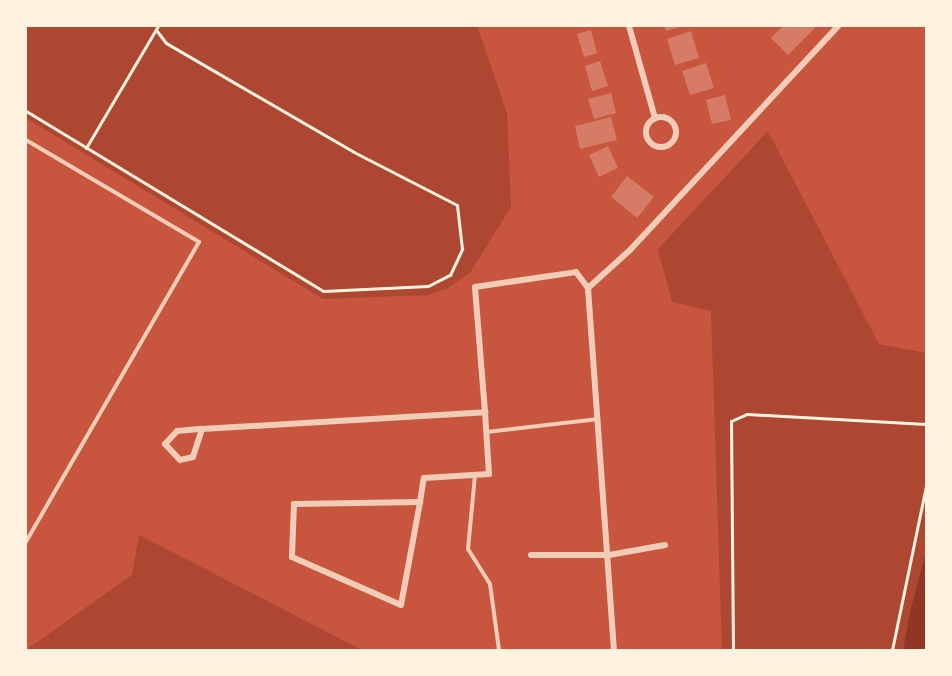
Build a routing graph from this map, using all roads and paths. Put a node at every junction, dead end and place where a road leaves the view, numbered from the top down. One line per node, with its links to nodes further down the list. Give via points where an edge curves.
1 (158, 26): 4 (path)
2 (629, 26): 6 (street)
3 (838, 26): 9 (street, via 630,250)
4 (156, 31): 8 (path); 8 (path, via 166,43 354,152 457,205 462,249 450,275 428,286 323,291)
5 (26, 111): 8 (path)
6 (655, 118): 6 (street, via 673,123 675,137 669,145 660,147 648,139 646,130)
7 (26, 140): 18 (lane, via 199,242)
8 (86, 148)
9 (588, 288): 10 (street, via 576,272 475,287); 11 (street)
10 (484, 412): 13 (street); 14 (street)
11 (598, 419): 14 (lane); 21 (street)
12 (927, 424): 24 (path, via 747,414 731,421)
13 (202, 429): 13 (street, via 177,431 165,444 180,459 193,457)
14 (486, 433): 15 (street, via 489,474)
15 (475, 475): 17 (street, via 424,478); 22 (lane, via 468,549 490,584)
16 (927, 486): 25 (path)
17 (420, 502): 17 (street, via 401,605 292,557 294,504)
18 (26, 542)
19 (665, 545): 21 (street)
20 (531, 555): 21 (street)
21 (609, 555): 23 (street)
22 (499, 651)
23 (614, 651)
24 (733, 651)
25 (892, 651)

